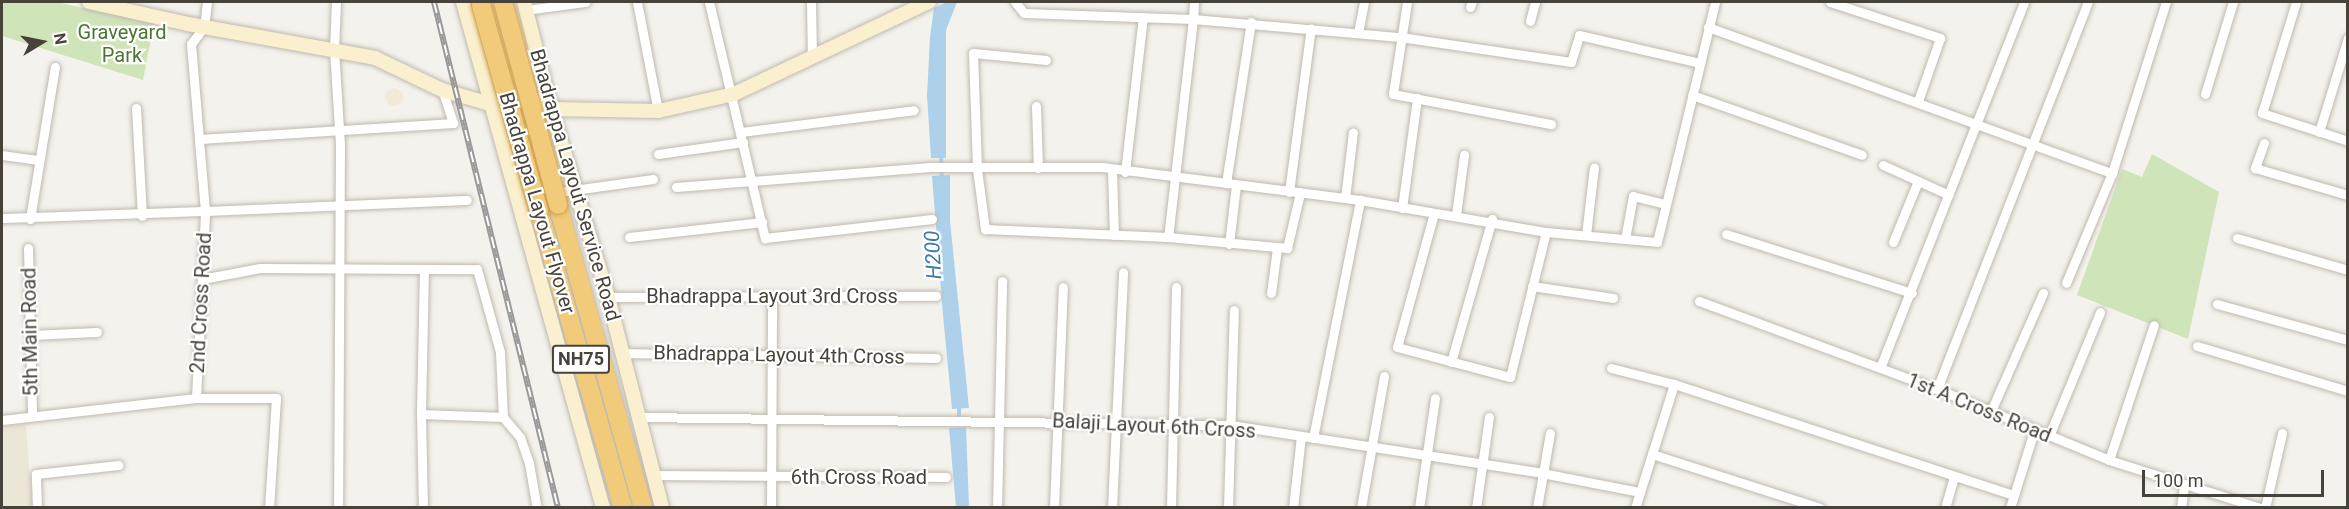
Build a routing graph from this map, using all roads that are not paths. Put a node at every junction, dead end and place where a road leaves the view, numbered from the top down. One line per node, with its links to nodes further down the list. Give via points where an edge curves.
1 (89, 2): 24 (street)
2 (207, 2): 30 (street)
3 (336, 2): 36 (street)
4 (463, 2): 47 (street)
5 (503, 2): 192 (highway, Bhadrappa Layout Flyover / NH75, bridge)
6 (585, 2): 25 (street)
7 (637, 2): 52 (street)
8 (709, 2): 42 (street)
9 (811, 2): 37 (street)
10 (928, 2): 37 (street)
11 (1015, 2): 26 (street, via 1024,13)
12 (1194, 2): 27 (street)
13 (1364, 2): 33 (street)
14 (1407, 2): 34 (street)
15 (1535, 2): 28 (street)
16 (1714, 2): 31 (street)
17 (1830, 2): 46 (street, via 1940,38)
18 (2024, 2): 53 (street)
19 (2088, 2): 61 (street)
20 (2166, 2): 74 (street)
21 (2233, 2): 43 (street)
22 (2296, 2): 57 (street, via 2262,113)
23 (481, 3): 191 (highway, Bhadrappa Layout Flyover / NH75, bridge)
24 (129, 6): 30 (street)
25 (525, 6): 50 (street, Bhadrappa Layout Service Road)
26 (1143, 16): 27 (street); 73 (street)
27 (1193, 19): 29 (street); 75 (street)
28 (1530, 21)
29 (1251, 22): 32 (street); 79 (street)
30 (204, 27): 36 (street); 59 (street, via 191,44)
31 (1708, 27): 39 (street); 46 (street)
32 (1311, 28): 33 (street); 82 (street)
33 (1358, 33): 34 (street)
34 (1400, 37): 39 (street, via 1571,62 1579,35); 45 (street, via 1393,94)
35 (2348, 38): 57 (street)
36 (334, 49): 41 (street, via 375,58); 55 (street)
37 (812, 57): 42 (street)
38 (1046, 60): 71 (street, via 973,53)
39 (1700, 63): 44 (street)
40 (55, 67): 67 (street)
41 (442, 90): 47 (street); 55 (street, via 453,123)
42 (734, 94): 52 (street); 58 (street)
43 (2205, 94)
44 (1692, 95): 66 (street); 91 (street)
45 (1417, 98): 54 (street); 92 (street)
46 (1918, 102): 53 (street)
47 (494, 106): 50 (street, via 538,100); 87 (street)
48 (1036, 106): 70 (street)
49 (136, 108): 96 (street)
50 (547, 109): 52 (street); 81 (street, Bhadrappa Layout Service Road)
51 (914, 110): 58 (street)
52 (658, 111)
53 (1977, 122): 61 (street); 84 (street)
54 (1551, 124)
55 (339, 132): 59 (street); 90 (street)
56 (1353, 132): 86 (street)
57 (2319, 132): 60 (street)
58 (742, 137): 63 (street); 78 (street)
59 (200, 139): 93 (street)
60 (2348, 141)
61 (2031, 143): 74 (street); 148 (street)
62 (2264, 143): 85 (street, via 2255,168)
63 (658, 154)
64 (2, 155): 67 (street)
65 (1464, 155): 95 (street)
66 (1862, 155)
67 (38, 160): 98 (street)
68 (1883, 165): 77 (street)
69 (1594, 167): 105 (street)
70 (1038, 168): 71 (street); 72 (street)
71 (977, 169): 78 (street, via 930,167); 104 (street, via 985,230)
72 (1112, 169): 73 (street); 104 (street)
73 (1125, 172): 75 (street)
74 (2112, 173): 120 (street)
75 (1175, 176): 79 (street); 107 (street)
76 (653, 179): 81 (street)
77 (1918, 181): 84 (street); 110 (street)
78 (753, 184): 80 (street); 101 (street)
79 (1231, 184): 82 (street); 111 (street)
80 (676, 187)
81 (575, 189): 87 (street); 129 (street, Bhadrappa Layout Service Road)
82 (1289, 192): 83 (street)
83 (1300, 193): 86 (street); 113 (street, via 1287,248)
84 (1949, 195): 124 (street)
85 (2348, 195)
86 (1345, 198): 89 (street)
87 (517, 199): 190 (street)
88 (467, 200): 90 (street, 2nd Cross Road)
89 (1360, 200): 92 (street); 170 (street)
90 (340, 203): 93 (street, 2nd Cross Road); 114 (street)
91 (1664, 204): 109 (street, via 1657,242); 109 (street, via 1633,196)
92 (1402, 208): 94 (street)
93 (205, 211): 96 (street); 118 (street, 2nd Cross Road)
94 (1434, 213): 95 (street); 143 (street, via 1397,347)
95 (1456, 215): 100 (street)
96 (142, 216): 98 (street)
97 (2, 218): 98 (street)
98 (30, 219)
99 (932, 219): 101 (street, via 765,238)
100 (1492, 219): 102 (street); 143 (street)
101 (762, 222): 106 (street)
102 (1546, 232): 105 (street); 121 (street)
103 (1726, 234): 124 (street)
104 (1114, 235): 107 (street)
105 (1586, 235): 109 (street)
106 (629, 237)
107 (1168, 237): 111 (street)
108 (2237, 238): 116 (street)
109 (1625, 239)
110 (1893, 242)
111 (1229, 244): 113 (street)
112 (28, 248): 137 (street, 5th Main Road)
113 (1277, 248): 125 (street)
114 (340, 268): 115 (street); 118 (street, via 260,268); 188 (street)
115 (424, 269): 153 (street); 156 (street, via 477,269 500,352)
116 (2348, 270)
117 (1124, 272): 162 (street)
118 (202, 279): 150 (street, 2nd Cross Road)
119 (1002, 281): 160 (street)
120 (2067, 283)
121 (1532, 286): 130 (street); 143 (street, via 1510,376)
122 (1062, 287): 161 (street)
123 (1176, 287): 163 (street)
124 (1912, 292): 145 (street)
125 (1271, 293)
126 (2043, 293): 152 (street)
127 (772, 296): 128 (street, Bhadrappa Layout 3rd Cross); 129 (street, Bhadrappa Layout 3rd Cross); 141 (street)
128 (936, 296)
129 (608, 297): 140 (street, Bhadrappa Layout Service Road)
130 (1613, 298)
131 (1700, 301): 145 (street, 1st A Cross Road)
132 (2217, 304): 138 (street)
133 (1234, 310): 164 (street)
134 (2100, 312): 169 (street)
135 (2154, 325): 174 (street)
136 (97, 332): 137 (street)
137 (30, 335): 154 (street, 5th Main Road)
138 (2348, 340)
139 (2197, 346): 149 (street)
140 (622, 353): 141 (street, Bhadrappa Layout 4th Cross); 157 (street, Bhadrappa Layout Service Road)
141 (769, 355): 142 (street, Bhadrappa Layout 4th Cross); 155 (street)
142 (936, 358)
143 (1451, 362)
144 (1611, 368): 147 (street)
145 (1880, 368): 148 (street, 1st A Cross Road)
146 (1384, 376): 171 (street)
147 (1674, 384): 172 (street); 181 (street)
148 (1937, 389): 152 (street, 1st A Cross Road)
149 (2348, 391)
150 (196, 398): 154 (street, 2nd Cross Road); 187 (street, via 276,398)
151 (1436, 398): 173 (street)
152 (1991, 411): 165 (street, 1st A Cross Road)
153 (421, 414): 156 (street); 189 (street)
154 (32, 416): 159 (street, 2nd Cross Road)
155 (770, 416): 157 (street, Balaji Layout 6th Cross); 160 (street, Balaji Layout 6th Cross); 179 (street)
156 (503, 417): 185 (street, via 520,437 530,463)
157 (640, 417): 178 (street, Bhadrappa Layout Service Road)
158 (1489, 417): 175 (street)
159 (2, 420)
160 (1000, 420): 161 (street, Balaji Layout 6th Cross); 195 (street)
161 (1057, 421): 162 (street, Balaji Layout 6th Cross); 196 (street)
162 (1117, 423): 163 (street, Balaji Layout 6th Cross); 197 (street)
163 (1173, 424): 164 (street, Balaji Layout 6th Cross); 198 (street)
164 (1230, 425): 168 (street, Balaji Layout 6th Cross); 199 (street)
165 (2034, 430): 169 (street, 1st A Cross Road); 184 (street)
166 (1550, 433): 177 (street)
167 (2282, 433): 211 (street)
168 (1300, 436): 170 (street, Balaji Layout 6th Cross); 200 (street)
169 (2049, 436): 174 (street, 1st A Cross Road)
170 (1313, 438): 171 (street, Balaji Layout 6th Cross)
171 (1371, 447): 173 (street, Balaji Layout 6th Cross); 201 (street)
172 (1652, 454): 183 (street); 206 (street)
173 (1427, 456): 175 (street, Balaji Layout 6th Cross); 202 (street)
174 (2109, 459): 182 (street, 1st A Cross Road)
175 (1483, 464): 177 (street, Balaji Layout 6th Cross); 203 (street)
176 (119, 465): 186 (street, via 36,474)
177 (1542, 473): 183 (street, Balaji Layout 6th Cross); 204 (street)
178 (656, 475): 179 (street, 6th Cross Road); 193 (street, Bhadrappa Layout Service Road)
179 (771, 476): 180 (street, 6th Cross Road); 194 (street)
180 (946, 477)
181 (1954, 477): 184 (street); 207 (street)
182 (2184, 486): 209 (street); 210 (street, 1st A Cross Road)
183 (1640, 492): 205 (street)
184 (2013, 495): 208 (street)
185 (536, 504)
186 (37, 507)
187 (269, 507)
188 (338, 507)
189 (423, 507)
190 (603, 507)
191 (623, 507)
192 (643, 507)
193 (663, 507)
194 (771, 507)
195 (997, 507)
196 (1054, 507)
197 (1112, 507)
198 (1171, 507)
199 (1228, 507)
200 (1293, 507)
201 (1360, 507)
202 (1419, 507)
203 (1476, 507)
204 (1537, 507)
205 (1635, 507)
206 (1820, 507)
207 (1945, 507)
208 (2010, 507)
209 (2181, 507)
210 (2260, 507)
211 (2265, 507)

